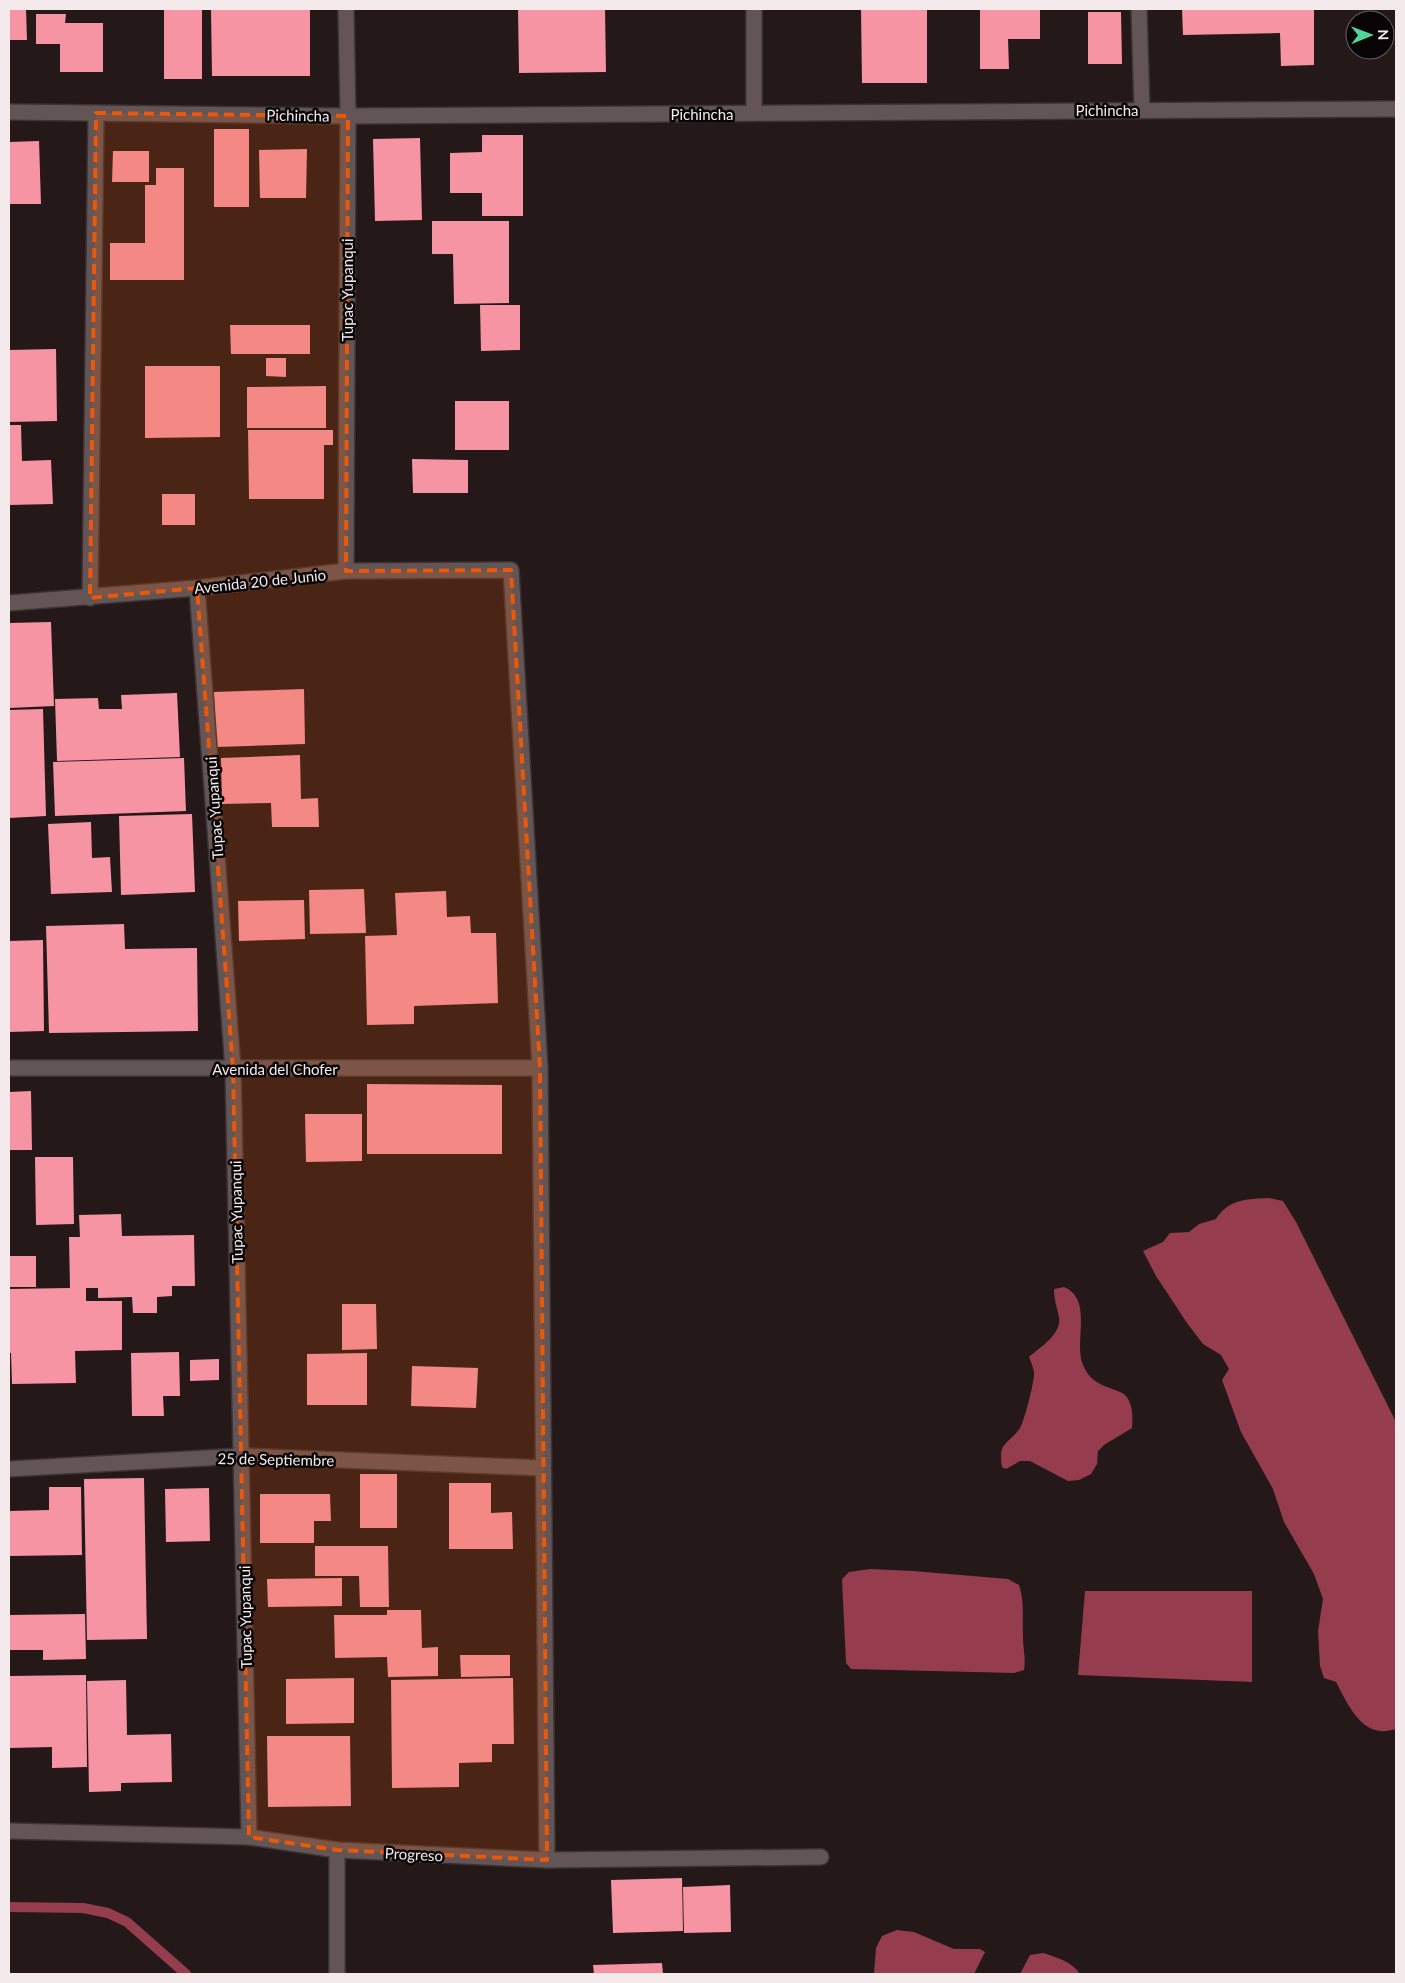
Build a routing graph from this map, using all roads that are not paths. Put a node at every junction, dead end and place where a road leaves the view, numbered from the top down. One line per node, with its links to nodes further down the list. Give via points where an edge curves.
1 (346, 9): 9 (street, Tupac Yupanqui)
2 (754, 9): 8 (street)
3 (1139, 9): 5 (street)
4 (1396, 108): 5 (street, Pichincha)
5 (1142, 110): 8 (street, Pichincha)
6 (9, 112): 7 (street, Pichincha)
7 (96, 113): 9 (street, Pichincha); 12 (street)
8 (754, 113): 9 (street, Pichincha)
9 (348, 116): 10 (street, Tupac Yupanqui)
10 (346, 571): 11 (street, Avenida 20 de Junio); 15 (street, Avenida 20 de Junio, via 511,570)
11 (197, 588): 12 (street, Avenida 20 de Junio); 16 (street, Tupac Yupanqui)
12 (90, 598): 13 (street, Avenida 20 de Junio)
13 (9, 603)
14 (9, 1068): 16 (street, Avenida del Chofer)
15 (540, 1068): 16 (street, Avenida del Chofer); 18 (street)
16 (233, 1069): 17 (street, Tupac Yupanqui)
17 (242, 1456): 18 (street, 25 de Septiembre); 19 (street, 25 de Septiembre); 21 (street, Tupac Yupanqui)
18 (543, 1468): 24 (street)
19 (9, 1469)
20 (9, 1831): 21 (street, Progreso)
21 (249, 1837): 22 (street, Progreso)
22 (337, 1850): 24 (street, Progreso); 25 (street)
23 (821, 1857): 24 (street, Progreso)
24 (547, 1860)
25 (337, 1974)

